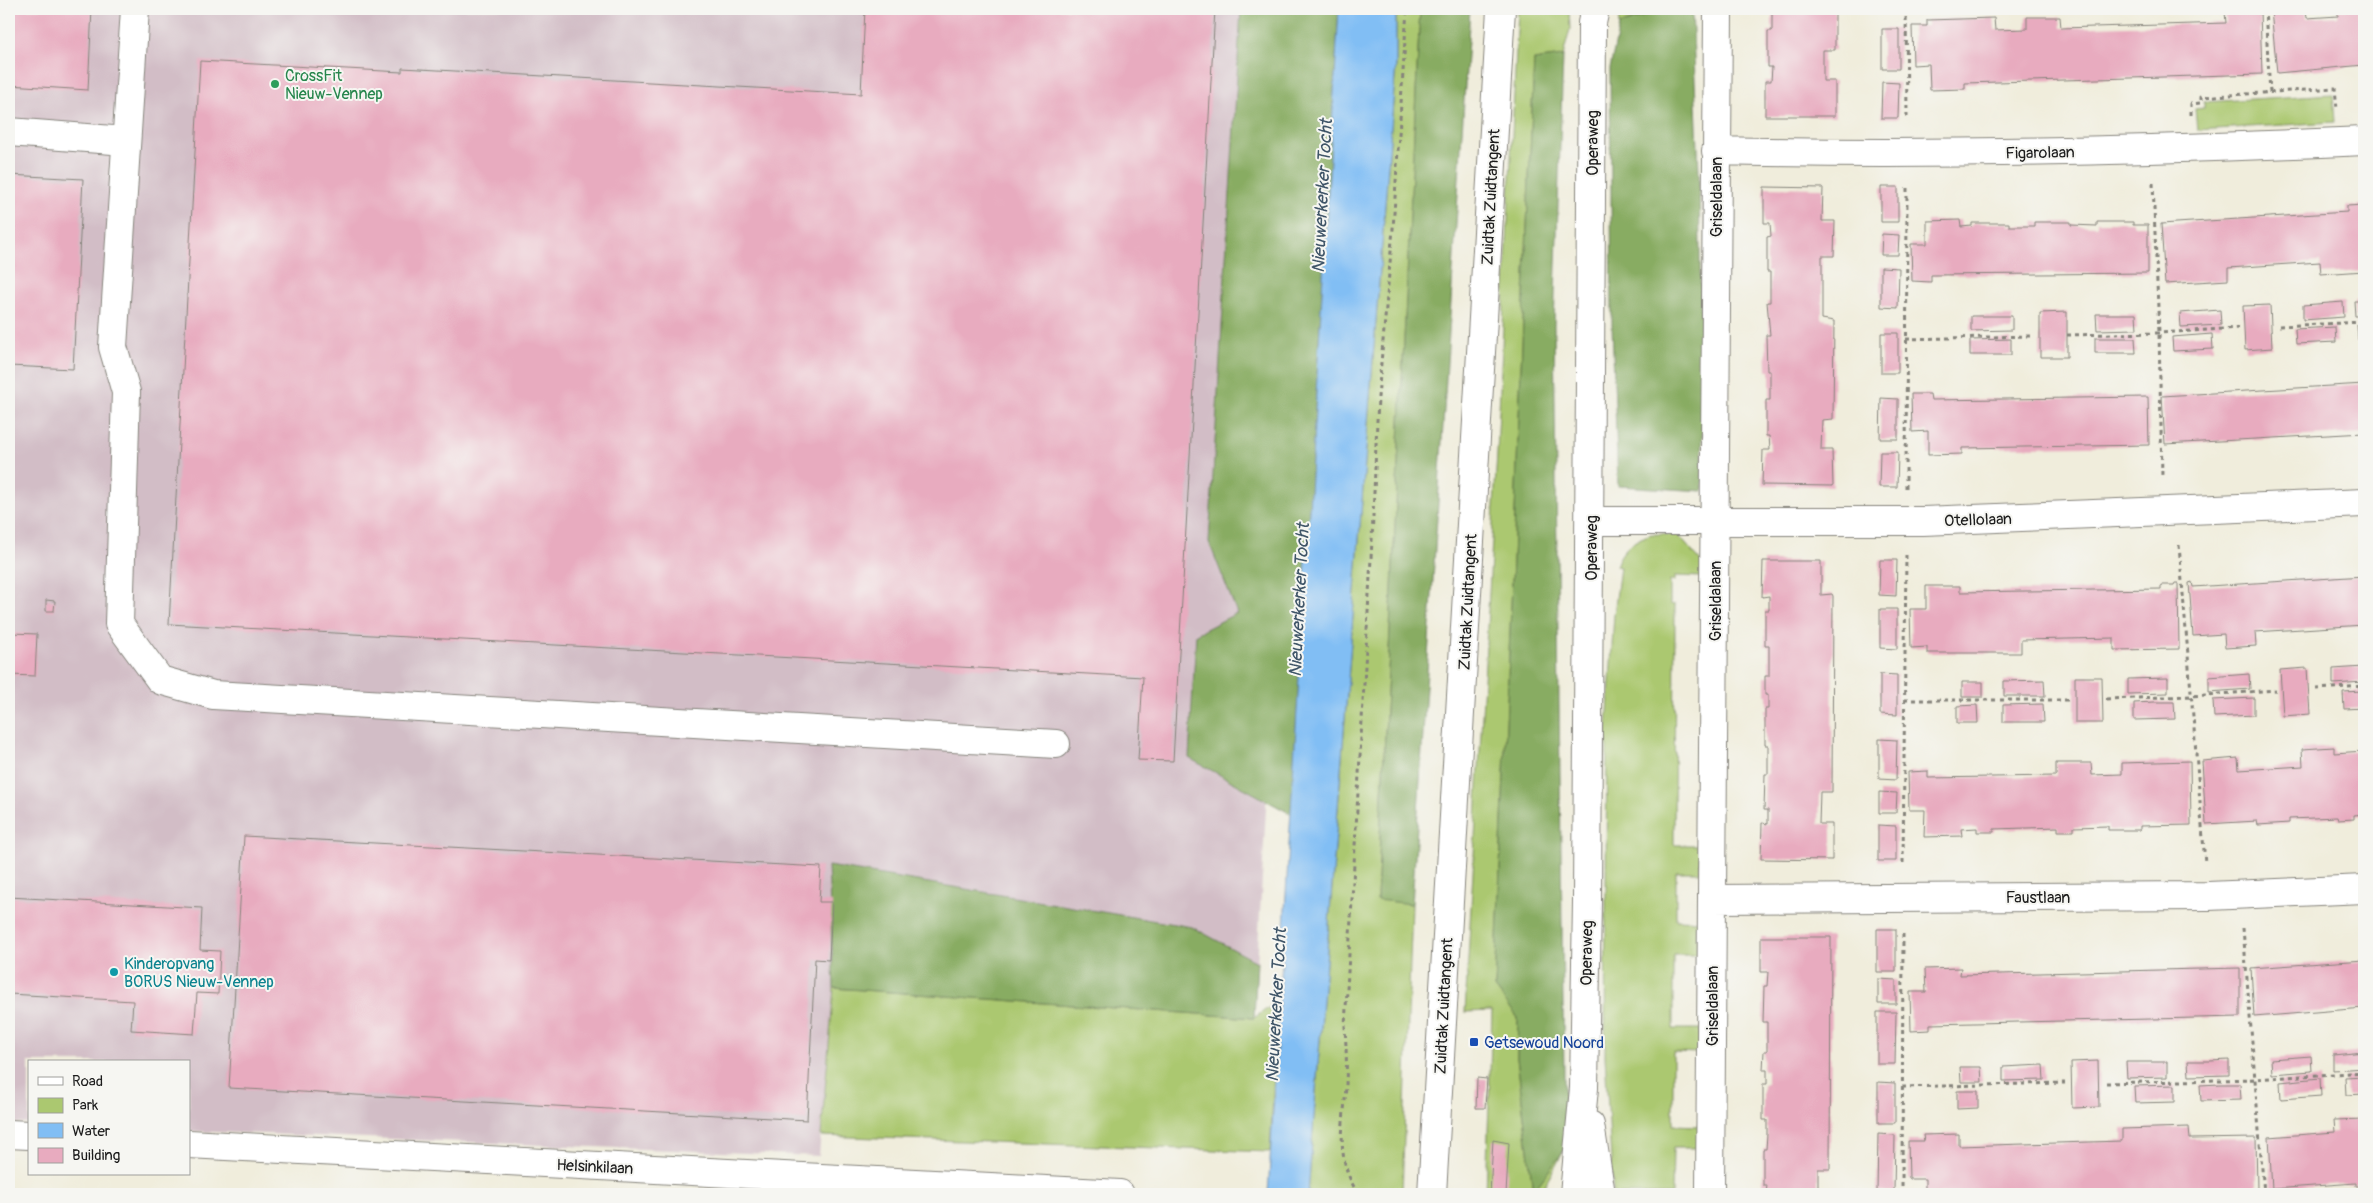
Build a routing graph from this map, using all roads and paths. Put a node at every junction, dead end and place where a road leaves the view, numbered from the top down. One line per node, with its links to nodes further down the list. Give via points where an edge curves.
1 (135, 9): 10 (street)
2 (1407, 9): 55 (path, via 1378,397 1345,1026 1342,1147 1348,1177)
3 (1501, 9): 56 (street, Zuidtak Zuidtangent)
4 (1595, 9): 26 (street, Operaweg, via 1592,23)
5 (1718, 9): 15 (street, Griseldalaan)
6 (1906, 9): 16 (path)
7 (2265, 9): 8 (path)
8 (2270, 93): 12 (path, via 2335,88); 13 (path, via 2201,97 2200,103 2191,104)
9 (9, 132): 10 (street)
10 (126, 141): 36 (street, via 113,347 126,392 119,624 160,680 213,695)
11 (2364, 142): 12 (street, Figarolaan)
12 (2336, 143): 13 (street, Figarolaan)
13 (2193, 148): 14 (street, Figarolaan)
14 (2152, 150): 16 (street, Figarolaan); 20 (path)
15 (1716, 152): 16 (street, Figarolaan); 27 (street, Griseldalaan)
16 (1907, 154): 23 (path)
17 (2364, 322): 18 (path)
18 (2279, 326)
19 (2238, 328): 20 (path)
20 (2159, 333): 21 (path); 25 (path)
21 (2067, 335)
22 (2032, 336): 23 (path)
23 (1906, 339): 28 (path)
24 (2364, 503): 25 (street, Otellolaan)
25 (2169, 512): 28 (street, Otellolaan); 32 (path)
26 (1591, 521): 27 (street, Otellolaan); 47 (street, Operaweg)
27 (1715, 522): 28 (street, Otellolaan); 41 (street, Griseldalaan)
28 (1906, 522): 34 (path)
29 (2364, 686): 30 (path)
30 (2316, 688)
31 (2276, 690): 32 (path)
32 (2192, 696): 33 (path); 39 (path)
33 (2106, 698)
34 (1904, 700): 35 (path); 40 (path)
35 (2070, 700)
36 (1056, 744)
37 (2364, 888): 38 (street, Faustlaan)
38 (2241, 895): 39 (street, Faustlaan); 43 (path)
39 (2208, 896): 40 (street, Faustlaan)
40 (1902, 898): 41 (street, Faustlaan); 46 (path)
41 (1712, 899): 59 (street, Griseldalaan)
42 (2364, 1072): 43 (path)
43 (2255, 1078): 45 (path); 61 (path)
44 (2065, 1082): 46 (path)
45 (2106, 1083)
46 (1902, 1087): 60 (path)
47 (1584, 1088): 57 (street, Operaweg); 58 (street, Operaweg)
48 (9, 1134): 49 (street)
49 (28, 1135)
50 (190, 1144): 51 (street, Helsinkilaan)
51 (1000, 1191): 54 (street, Helsinkilaan)
52 (9, 1192): 53 (path)
53 (64, 1194)
54 (1120, 1194)
55 (1358, 1194)
56 (1432, 1194)
57 (1574, 1194)
58 (1601, 1194)
59 (1710, 1194)
60 (1902, 1194)
61 (2264, 1194)

